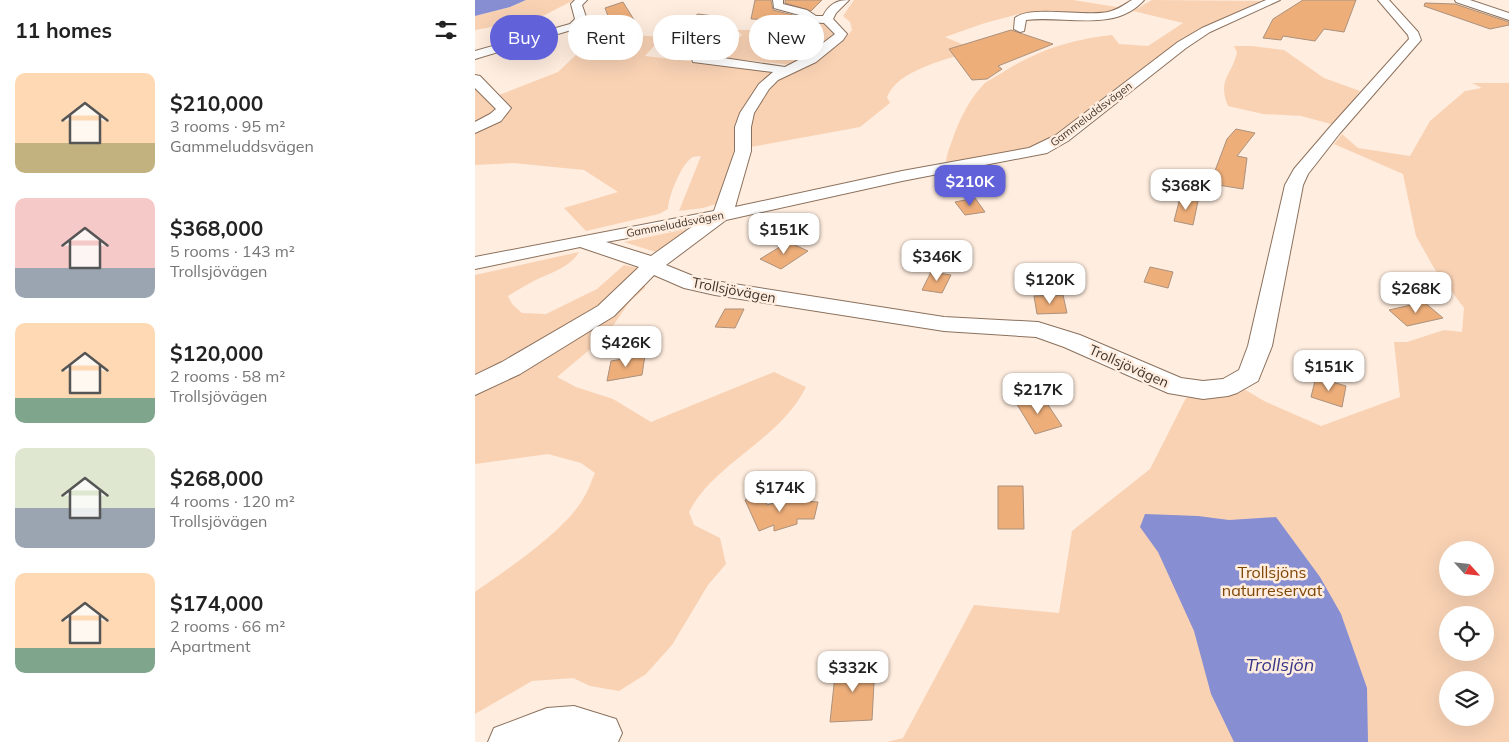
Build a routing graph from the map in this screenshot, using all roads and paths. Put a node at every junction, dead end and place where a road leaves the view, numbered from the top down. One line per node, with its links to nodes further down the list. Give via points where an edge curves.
1 (582, 0): 11 (street, via 576,4 581,20 574,26)
2 (778, 0): 9 (street, via 778,6 804,12 811,16 809,20)
3 (844, 0): 9 (street)
4 (1139, 0): 10 (street, via 1126,9 1099,18 1024,17 1021,18)
5 (1275, 0): 16 (street, Gammeluddsvägen, via 1182,44 1062,138 1041,150)
6 (1383, 0): 19 (street, Trollsjövägen, via 1411,30 1415,40 1335,130 1294,184 1260,346 1249,374 1228,386 1203,390 1177,387 1072,341 1038,330 944,324 715,288 677,278)
7 (1460, 0): 8 (street)
8 (1509, 17)
9 (827, 19): 13 (street, via 839,30 839,37 811,59)
10 (1020, 29)
11 (475, 55)
12 (707, 60): 13 (street)
13 (787, 71): 16 (street, via 768,82 747,113 740,163)
14 (475, 79): 15 (street, via 504,108 496,117)
15 (475, 128)
16 (720, 215): 17 (street, Gammeluddsvägen); 19 (street)
17 (583, 242): 18 (street, Gammeluddsvägen); 19 (street, Trollsjövägen)
18 (475, 263)
19 (653, 265): 20 (street, via 606,311)
20 (475, 386)
21 (602, 733): 22 (street, via 574,726 547,727)
22 (508, 742)

